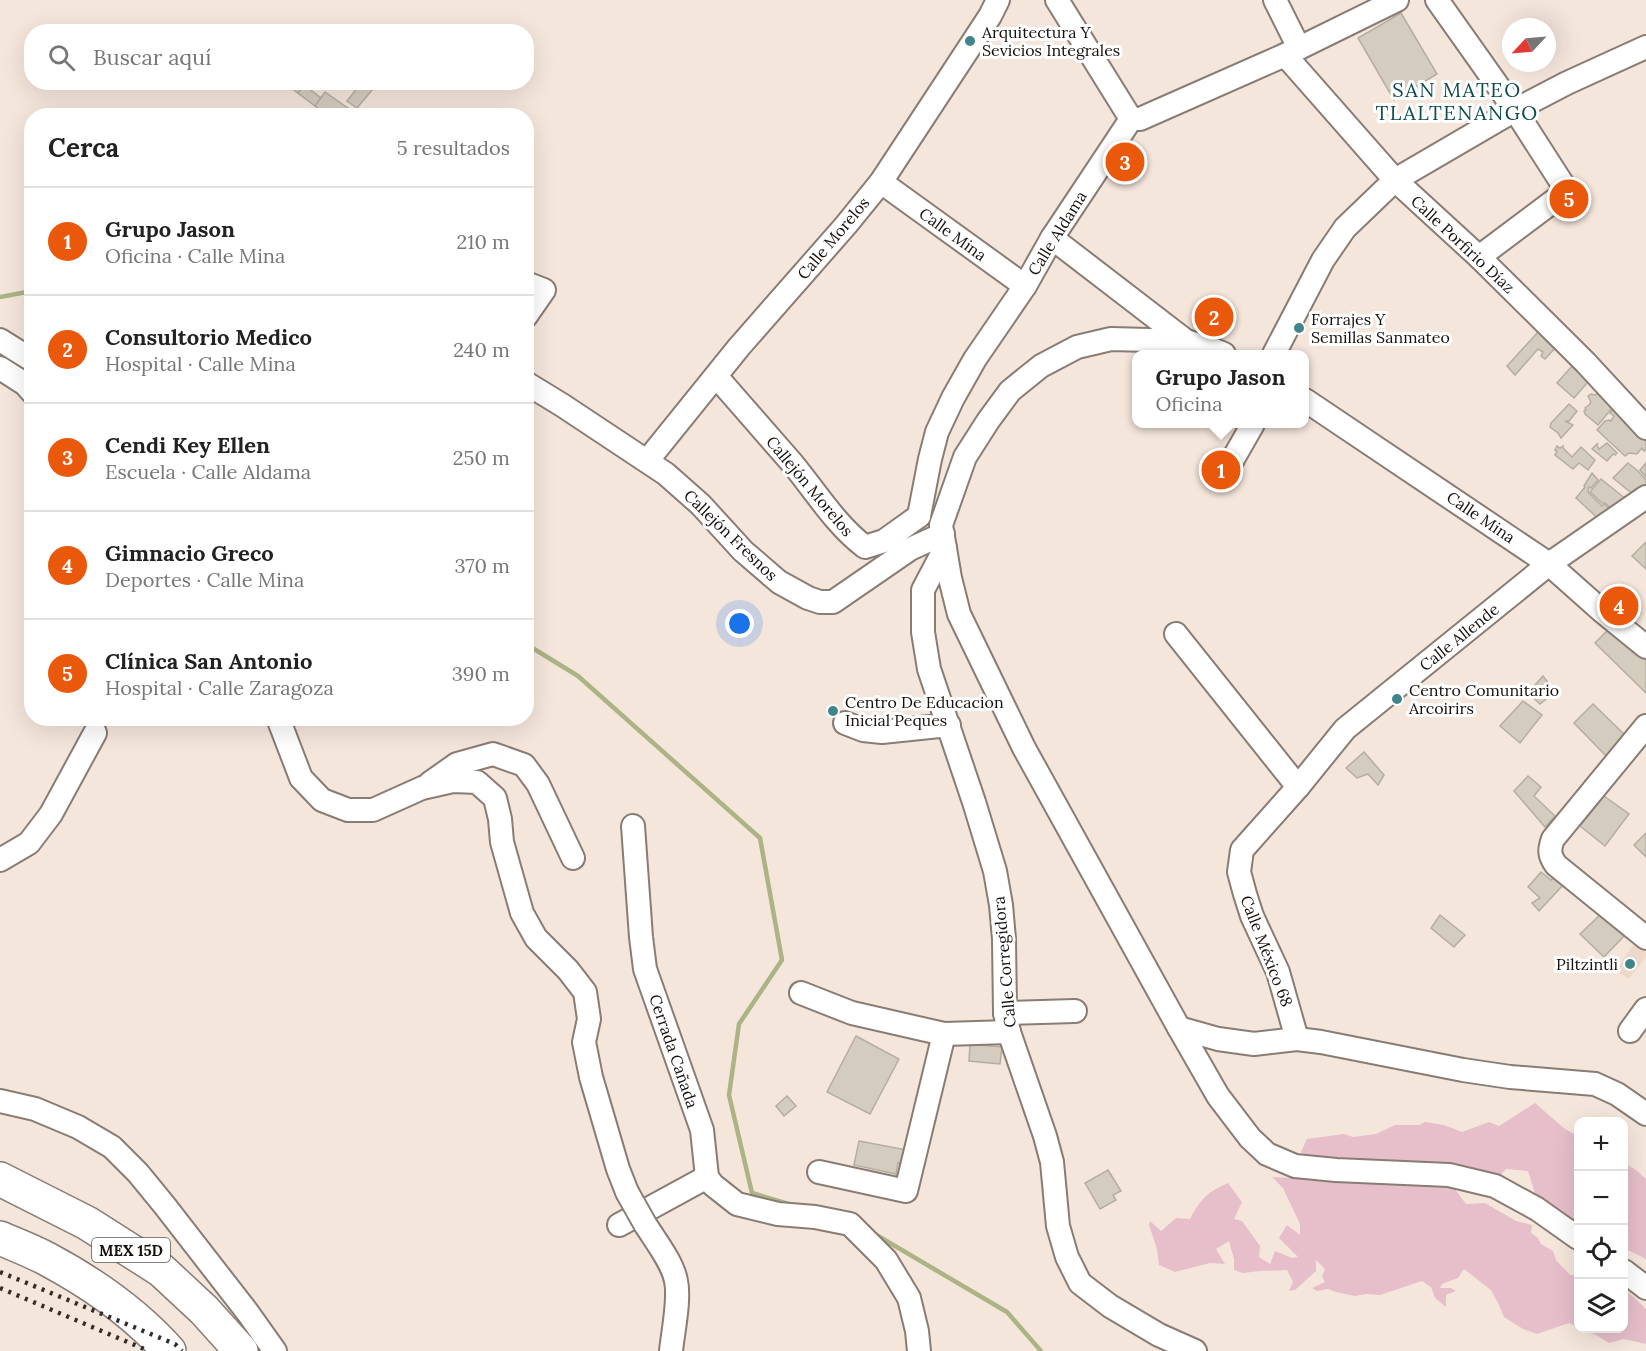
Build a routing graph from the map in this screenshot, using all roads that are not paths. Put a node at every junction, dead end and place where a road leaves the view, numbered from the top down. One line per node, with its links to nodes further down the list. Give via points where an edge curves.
1 (998, 0): 11 (street, Calle Morelos)
2 (1057, 0): 9 (street)
3 (1275, 0): 7 (street, Calle Porfirio Díaz)
4 (1397, 0): 7 (street)
5 (1437, 0): 8 (street)
6 (1646, 47): 8 (street)
7 (1292, 52): 9 (street, via 1140,119); 10 (street, Calle Porfirio Díaz)
8 (1515, 110): 10 (street); 13 (street, via 1567,191)
9 (1131, 119): 12 (street, Calle Aldama)
10 (1395, 180): 13 (street, Calle Porfirio Díaz); 20 (street, via 1345,228 1323,260)
11 (881, 182): 15 (street, Calle Mina); 23 (street, Calle Morelos)
12 (1052, 238): 15 (street, Calle Aldama); 18 (street)
13 (1479, 257): 28 (street, Calle Porfirio Díaz)
14 (534, 286): 16 (street, via 544,290)
15 (1025, 286): 32 (street, Calle Aldama, via 975,359 937,432)
16 (534, 304)
17 (0, 340): 21 (street)
18 (1185, 341): 19 (street); 33 (street, Calle Corregidora, via 1112,339 1077,347 1041,366 1010,391 965,457)
19 (1214, 350)
20 (1276, 350)
21 (24, 355)
22 (0, 368): 24 (street)
23 (716, 376): 29 (street, Calle Morelos); 32 (street, Callejón Morelos, via 842,527 865,547 884,541)
24 (24, 383)
25 (534, 388): 29 (street, Callejón Fresnos)
26 (1309, 403): 34 (street, Calle Mina)
27 (1250, 428): 30 (street)
28 (1646, 428)
29 (647, 461): 33 (street, Callejón Fresnos, via 701,505 743,551 779,582 820,602 833,602 910,549)
30 (1229, 466)
31 (1646, 497): 34 (street, Calle Allende)
32 (919, 516): 33 (street)
33 (943, 535): 38 (street, Calle Corregidora, via 923,590 923,632 929,669); 53 (street, via 959,614 982,664 1024,748)
34 (1549, 564): 36 (street, Calle Mina); 42 (street, Calle Allende, via 1346,729)
35 (1176, 634): 42 (street)
36 (1646, 647)
37 (845, 723): 38 (street, via 882,732)
38 (949, 725): 52 (street, Calle Corregidora, via 995,871 1004,939)
39 (281, 726): 43 (street, via 302,778 322,800 348,810 373,810)
40 (1646, 726): 48 (street, via 1549,850 1556,865)
41 (95, 733): 47 (street, via 51,814 29,843)
42 (1298, 787): 45 (street, Calle Allende)
43 (422, 788): 46 (street, via 457,764 493,754 524,765 538,784); 70 (street, bridge, via 453,781 477,782 495,798 502,842 522,914 536,938 585,992 589,1019 585,1042 591,1077 618,1169 676,1281)
44 (633, 826): 60 (street, Cerrada Cañada, via 645,969 702,1130)
45 (1242, 850): 56 (street, Calle México 68, via 1239,872 1245,894 1278,972)
46 (573, 858)
47 (0, 860)
48 (1646, 938)
49 (801, 993): 55 (street, via 852,1013)
50 (1646, 1009): 54 (street)
51 (1075, 1011): 52 (street)
52 (1007, 1023): 55 (street); 72 (street, Calle Corregidora, via 1045,1136 1055,1179 1058,1226 1080,1283 1110,1306)
53 (1179, 1028): 56 (street, via 1254,1044); 63 (street, via 1218,1096 1267,1154 1295,1166 1449,1175 1495,1186)
54 (1630, 1032)
55 (944, 1034): 59 (street, via 906,1191)
56 (1297, 1039): 58 (street, via 1463,1071 1595,1084)
57 (0, 1101): 69 (street, via 35,1109 112,1147 165,1206)
58 (1646, 1114)
59 (819, 1172)
60 (707, 1177): 62 (street); 71 (street, via 737,1204 850,1224 886,1260 909,1298)
61 (0, 1179): 68 (highway, MEX 15D, via 87,1223 161,1270)
62 (619, 1225)
63 (1574, 1235)
64 (0, 1238): 67 (highway, MEX 15D, via 46,1258 101,1291)
65 (1628, 1275): 66 (street)
66 (1646, 1288)
67 (169, 1351)
68 (241, 1351)
69 (275, 1351)
70 (671, 1351)
71 (919, 1351)
72 (1195, 1351)

